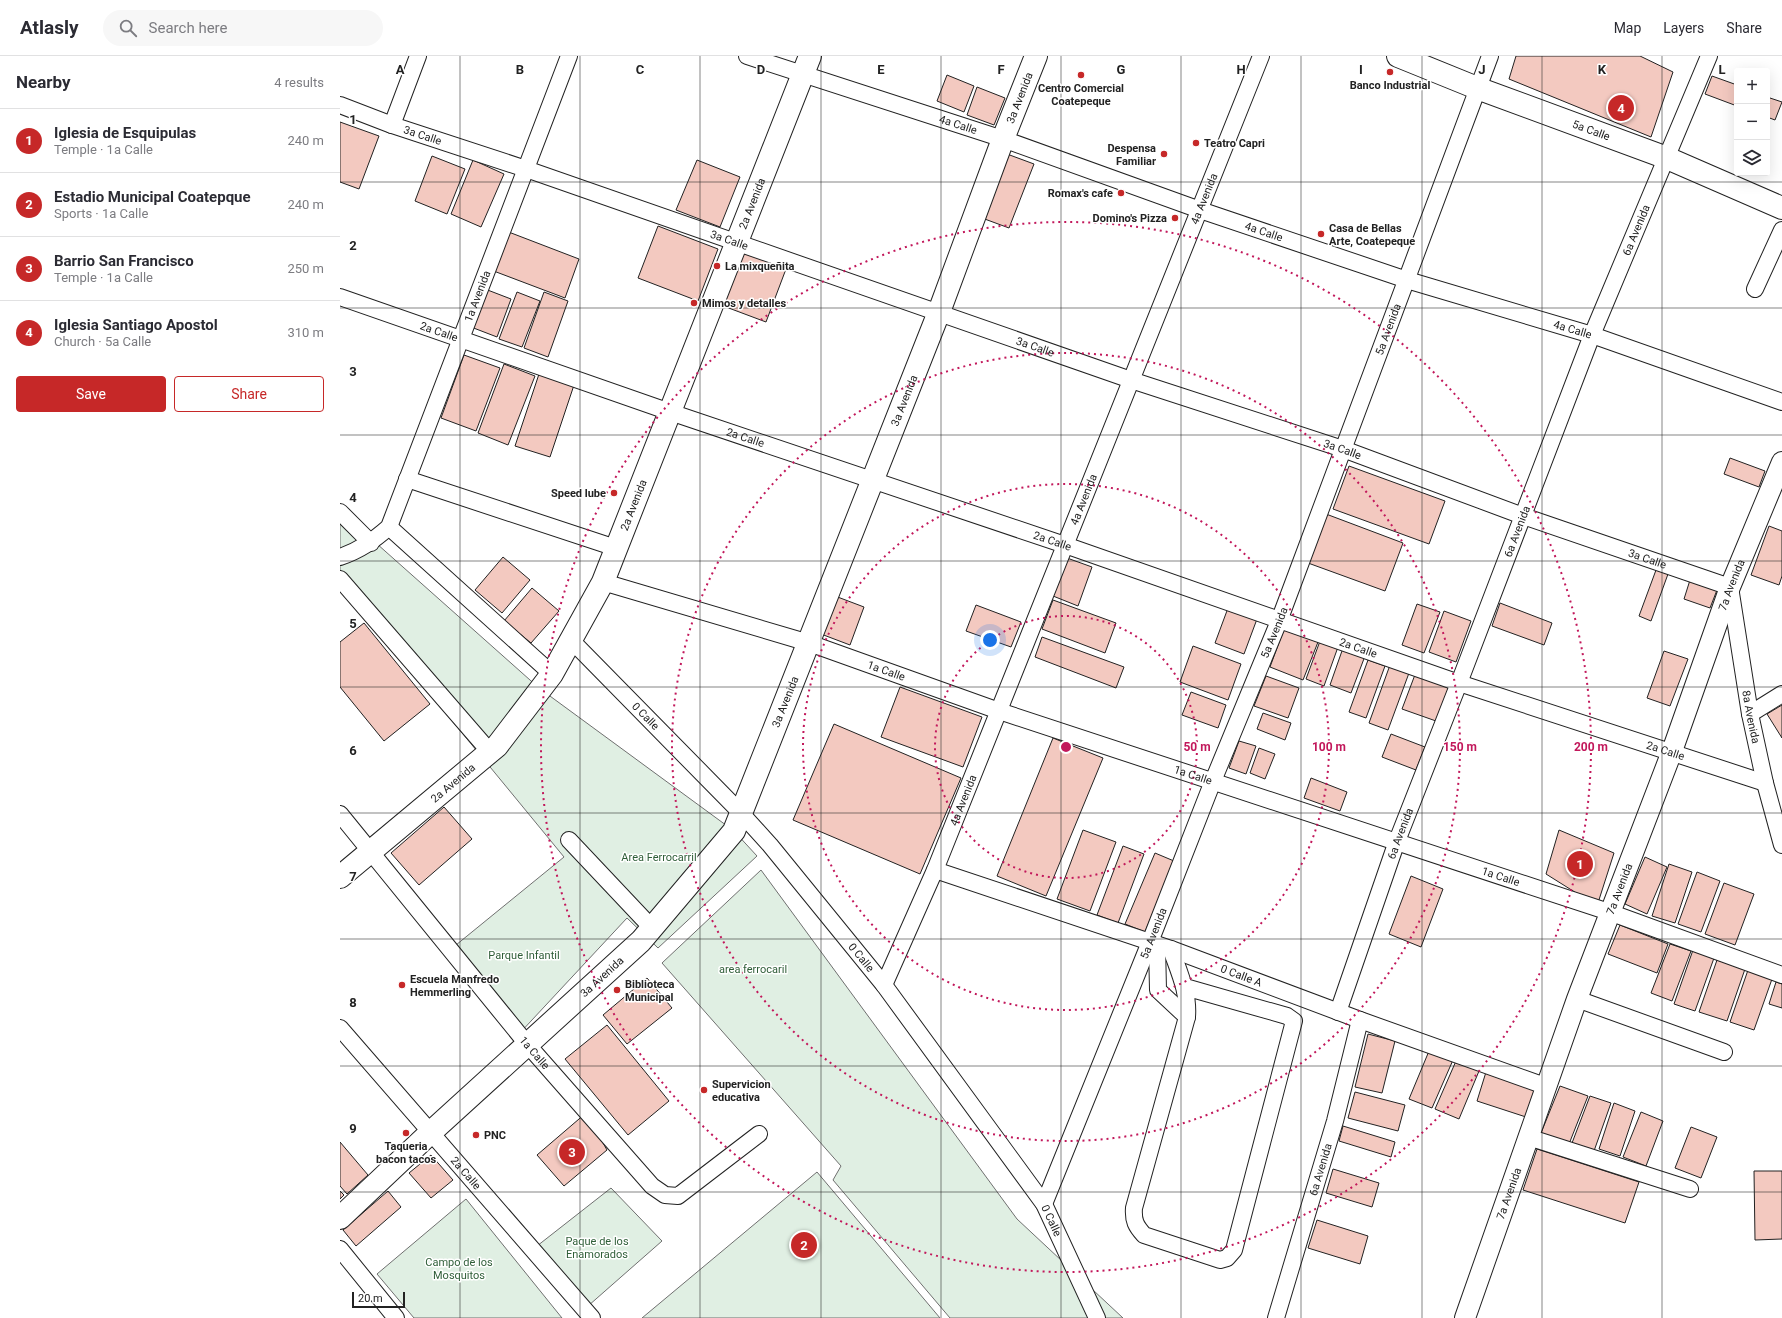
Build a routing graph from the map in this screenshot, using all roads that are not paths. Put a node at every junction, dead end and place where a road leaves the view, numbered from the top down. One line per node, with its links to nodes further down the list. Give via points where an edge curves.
1 (418, 56): 12 (street)
2 (570, 56): 15 (street, 1a Avenida)
3 (747, 56): 9 (street, 4a Calle)
4 (1036, 56): 13 (main road, 3a Avenida)
5 (1261, 56): 17 (street, 4a Avenida)
6 (1398, 56): 10 (main road, 5a Calle)
7 (1490, 56): 10 (street, 5a Avenida)
8 (1709, 56): 14 (street, 6a Avenida)
9 (807, 66): 13 (street, 4a Calle); 19 (main road, 2a Avenida)
10 (1478, 88): 14 (main road, 5a Calle); 20 (street, 5a Avenida)
11 (340, 105): 12 (street, 3a Calle)
12 (392, 125): 15 (street, 3a Calle)
13 (1003, 139): 17 (street, 4a Calle); 23 (main road, 3a Avenida)
14 (1667, 158): 16 (main road, 5a Calle); 24 (street, 6a Avenida)
15 (526, 169): 19 (street, 3a Calle); 25 (street, 1a Avenida)
16 (1782, 208)
17 (1200, 210): 20 (street, 4a Calle); 26 (street, 4a Avenida)
18 (1782, 230): 21 (street)
19 (737, 243): 23 (street, 3a Calle); 28 (main road, 2a Avenida)
20 (1407, 280): 24 (street, 4a Calle); 29 (street, 5a Avenida)
21 (1755, 289)
22 (340, 297): 25 (street, 2a Calle)
23 (939, 312): 26 (street, 3a Calle); 32 (main road, 3a Avenida)
24 (1592, 335): 27 (street, 4a Calle); 34 (street, 6a Avenida)
25 (462, 339): 28 (street, 2a Calle); 31 (street, 1a Avenida)
26 (1131, 380): 29 (street, 3a Calle); 37 (street, 4a Avenida)
27 (1782, 402)
28 (670, 412): 32 (street, 2a Calle); 38 (main road, 2a Avenida)
29 (1343, 449): 34 (street, 3a Calle); 43 (street, 5a Avenida)
30 (1782, 462): 42 (street, 7a Avenida)
31 (407, 479): 35 (street, 1a Avenida); 38 (street)
32 (873, 480): 37 (street, 2a Calle); 45 (main road, 3a Avenida)
33 (340, 512): 36 (street)
34 (1523, 516): 42 (street, 3a Calle); 47 (street, 6a Avenida)
35 (389, 527): 36 (street, 1a Avenida); 46 (street)
36 (371, 543): 39 (street, 1a Avenida)
37 (1065, 545): 43 (street, 2a Calle); 49 (street, 4a Avenida)
38 (616, 548): 41 (main road, 2a Avenida)
39 (340, 557)
40 (340, 579): 51 (street)
41 (603, 582): 44 (main road, 2a Avenida); 45 (street, 1a Calle)
42 (1730, 587): 50 (street, 8a Avenida); 52 (street, 7a Avenida)
43 (1279, 621): 47 (street, 2a Calle); 53 (street, 5a Avenida)
44 (570, 639): 46 (main road, 2a Avenida); 55 (street, 0 Calle)
45 (809, 643): 49 (street, 1a Calle); 55 (main road, 3a Avenida)
46 (552, 674): 51 (main road, 2a Avenida)
47 (1459, 683): 52 (street, 2a Calle); 58 (street, 6a Avenida)
48 (1782, 694): 50 (street)
49 (999, 711): 53 (street, 1a Calle); 61 (street, 4a Avenida)
50 (1750, 714): 54 (street, 8a Avenida)
51 (490, 752): 60 (main road, 2a Avenida)
52 (1671, 754): 54 (street, 2a Calle); 63 (street, 7a Avenida)
53 (1213, 781): 58 (street, 1a Calle); 65 (street, 5a Avenida)
54 (1765, 784): 59 (street, 8a Avenida)
55 (741, 813): 64 (main road, 3a Avenida, via 734,831); 67 (street, 0 Calle)
56 (340, 814): 60 (street, 1a Calle)
57 (569, 840): 64 (street)
58 (1397, 841): 63 (street, 1a Calle); 70 (street, 6a Avenida)
59 (1782, 845)
60 (370, 851): 62 (main road, 2a Avenida); 74 (street, 1a Calle)
61 (935, 870): 65 (street, 0 Calle A); 67 (street, 4a Avenida)
62 (340, 878)
63 (1610, 912): 66 (street, 1a Calle); 69 (street, 7a Avenida)
64 (652, 928): 74 (main road, 3a Avenida, via 641,941)
65 (1160, 945): 68 (street); 70 (street, 0 Calle A); 71 (street, via 1158,990); 81 (street, 5a Avenida)
66 (1782, 975)
67 (884, 985): 81 (street, 0 Calle)
68 (1185, 987): 71 (street); 71 (street, via 1287,1016 1294,1021 1234,1250 1227,1258 1220,1260 1144,1235 1133,1220 1134,1208)
69 (1577, 999): 75 (street); 76 (street, 7a Avenida)
70 (1338, 1012): 72 (street, 0 Calle A)
71 (1187, 1017)
72 (1360, 1020): 76 (street, 0 Calle A); 87 (street, 6a Avenida, via 1335,1121)
73 (340, 1028): 77 (street, 2a Calle)
74 (527, 1044): 77 (main road, 3a Avenida); 78 (street, 1a Calle, via 652,1186 665,1195 678,1196)
75 (1724, 1052)
76 (1545, 1086): 79 (street, 7a Avenida)
77 (430, 1133): 82 (main road, 3a Avenida); 85 (street, 2a Calle)
78 (759, 1134)
79 (1528, 1137): 80 (street); 88 (street, 7a Avenida)
80 (1690, 1189)
81 (1044, 1204): 86 (street, 0 Calle)
82 (340, 1218)
83 (340, 1249): 84 (street)
84 (396, 1318)
85 (592, 1318)
86 (1098, 1318)
87 (1276, 1318)
88 (1465, 1318)

